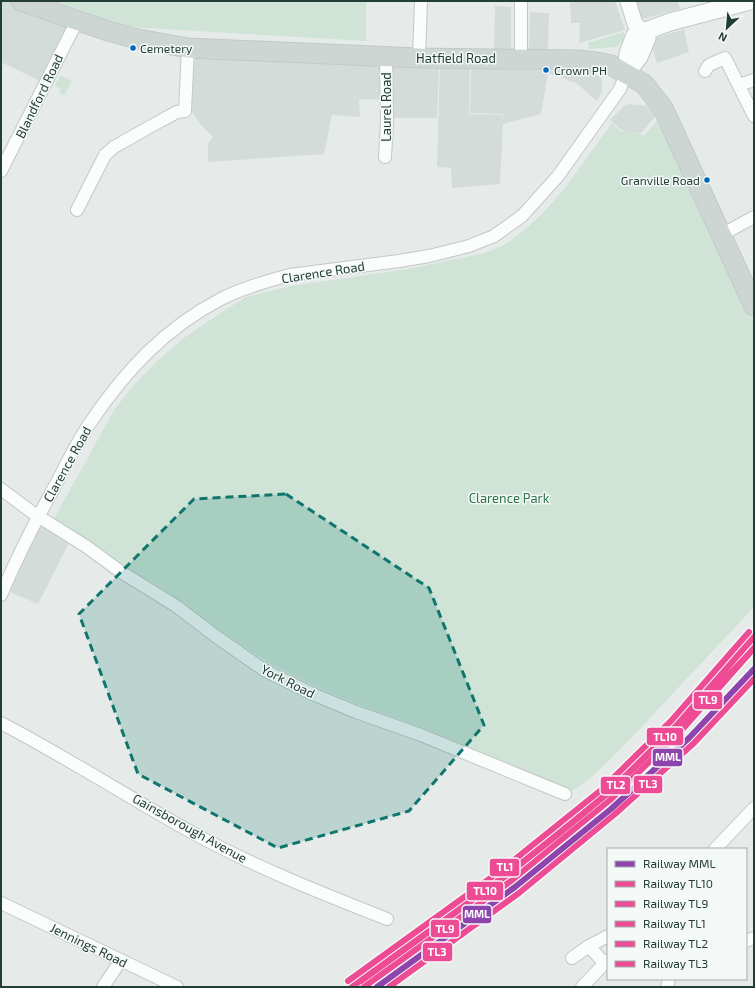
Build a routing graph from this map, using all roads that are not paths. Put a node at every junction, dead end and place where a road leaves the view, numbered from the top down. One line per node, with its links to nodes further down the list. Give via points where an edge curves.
1 (21, 1): 6 (main road, Hatfield Road)
2 (421, 1): 10 (street)
3 (521, 1): 11 (street)
4 (628, 1): 7 (street, via 635,24)
5 (750, 1): 7 (main road, via 670,22)
6 (77, 21): 8 (main road, Hatfield Road, via 133,38); 18 (street, Blandford Road)
7 (644, 32): 13 (main road, via 635,35 628,53)
8 (188, 48): 9 (main road, Hatfield Road); 19 (street, via 186,111 177,112 114,147 105,155)
9 (386, 57): 10 (main road, Hatfield Road); 17 (street, Laurel Road)
10 (419, 58): 11 (main road, Hatfield Road)
11 (521, 59): 13 (main road, Hatfield Road, via 580,60 611,65)
12 (705, 71): 15 (street, via 709,65 726,58)
13 (626, 73): 21 (main road, Hatfield Road, via 648,87 663,108); 24 (street, Clarence Road, via 620,89 558,176 522,216 494,236 469,246 429,256 273,279 221,299 170,332 139,360 89,424)
14 (754, 80): 15 (street)
15 (739, 84): 16 (street)
16 (754, 116)
17 (385, 157)
18 (1, 171)
19 (77, 210)
20 (754, 217): 21 (street)
21 (721, 236): 22 (main road, Hatfield Road)
22 (754, 306)
23 (1, 489): 24 (street, York Road)
24 (38, 516): 25 (street, Clarence Road); 27 (street, York Road, via 176,606 264,670 356,712 422,734)
25 (1, 595)
26 (1, 722): 31 (street, Gainsborough Avenue, via 228,851)
27 (564, 794)
28 (754, 808): 29 (street)
29 (716, 848)
30 (1, 903): 35 (street, Jennings Road)
31 (387, 919)
32 (607, 937): 33 (street)
33 (589, 946): 34 (street); 36 (street)
34 (572, 958)
35 (121, 960): 37 (street); 38 (street, Jennings Road)
36 (606, 962): 39 (street)
37 (103, 987)
38 (177, 987)
39 (582, 987)

